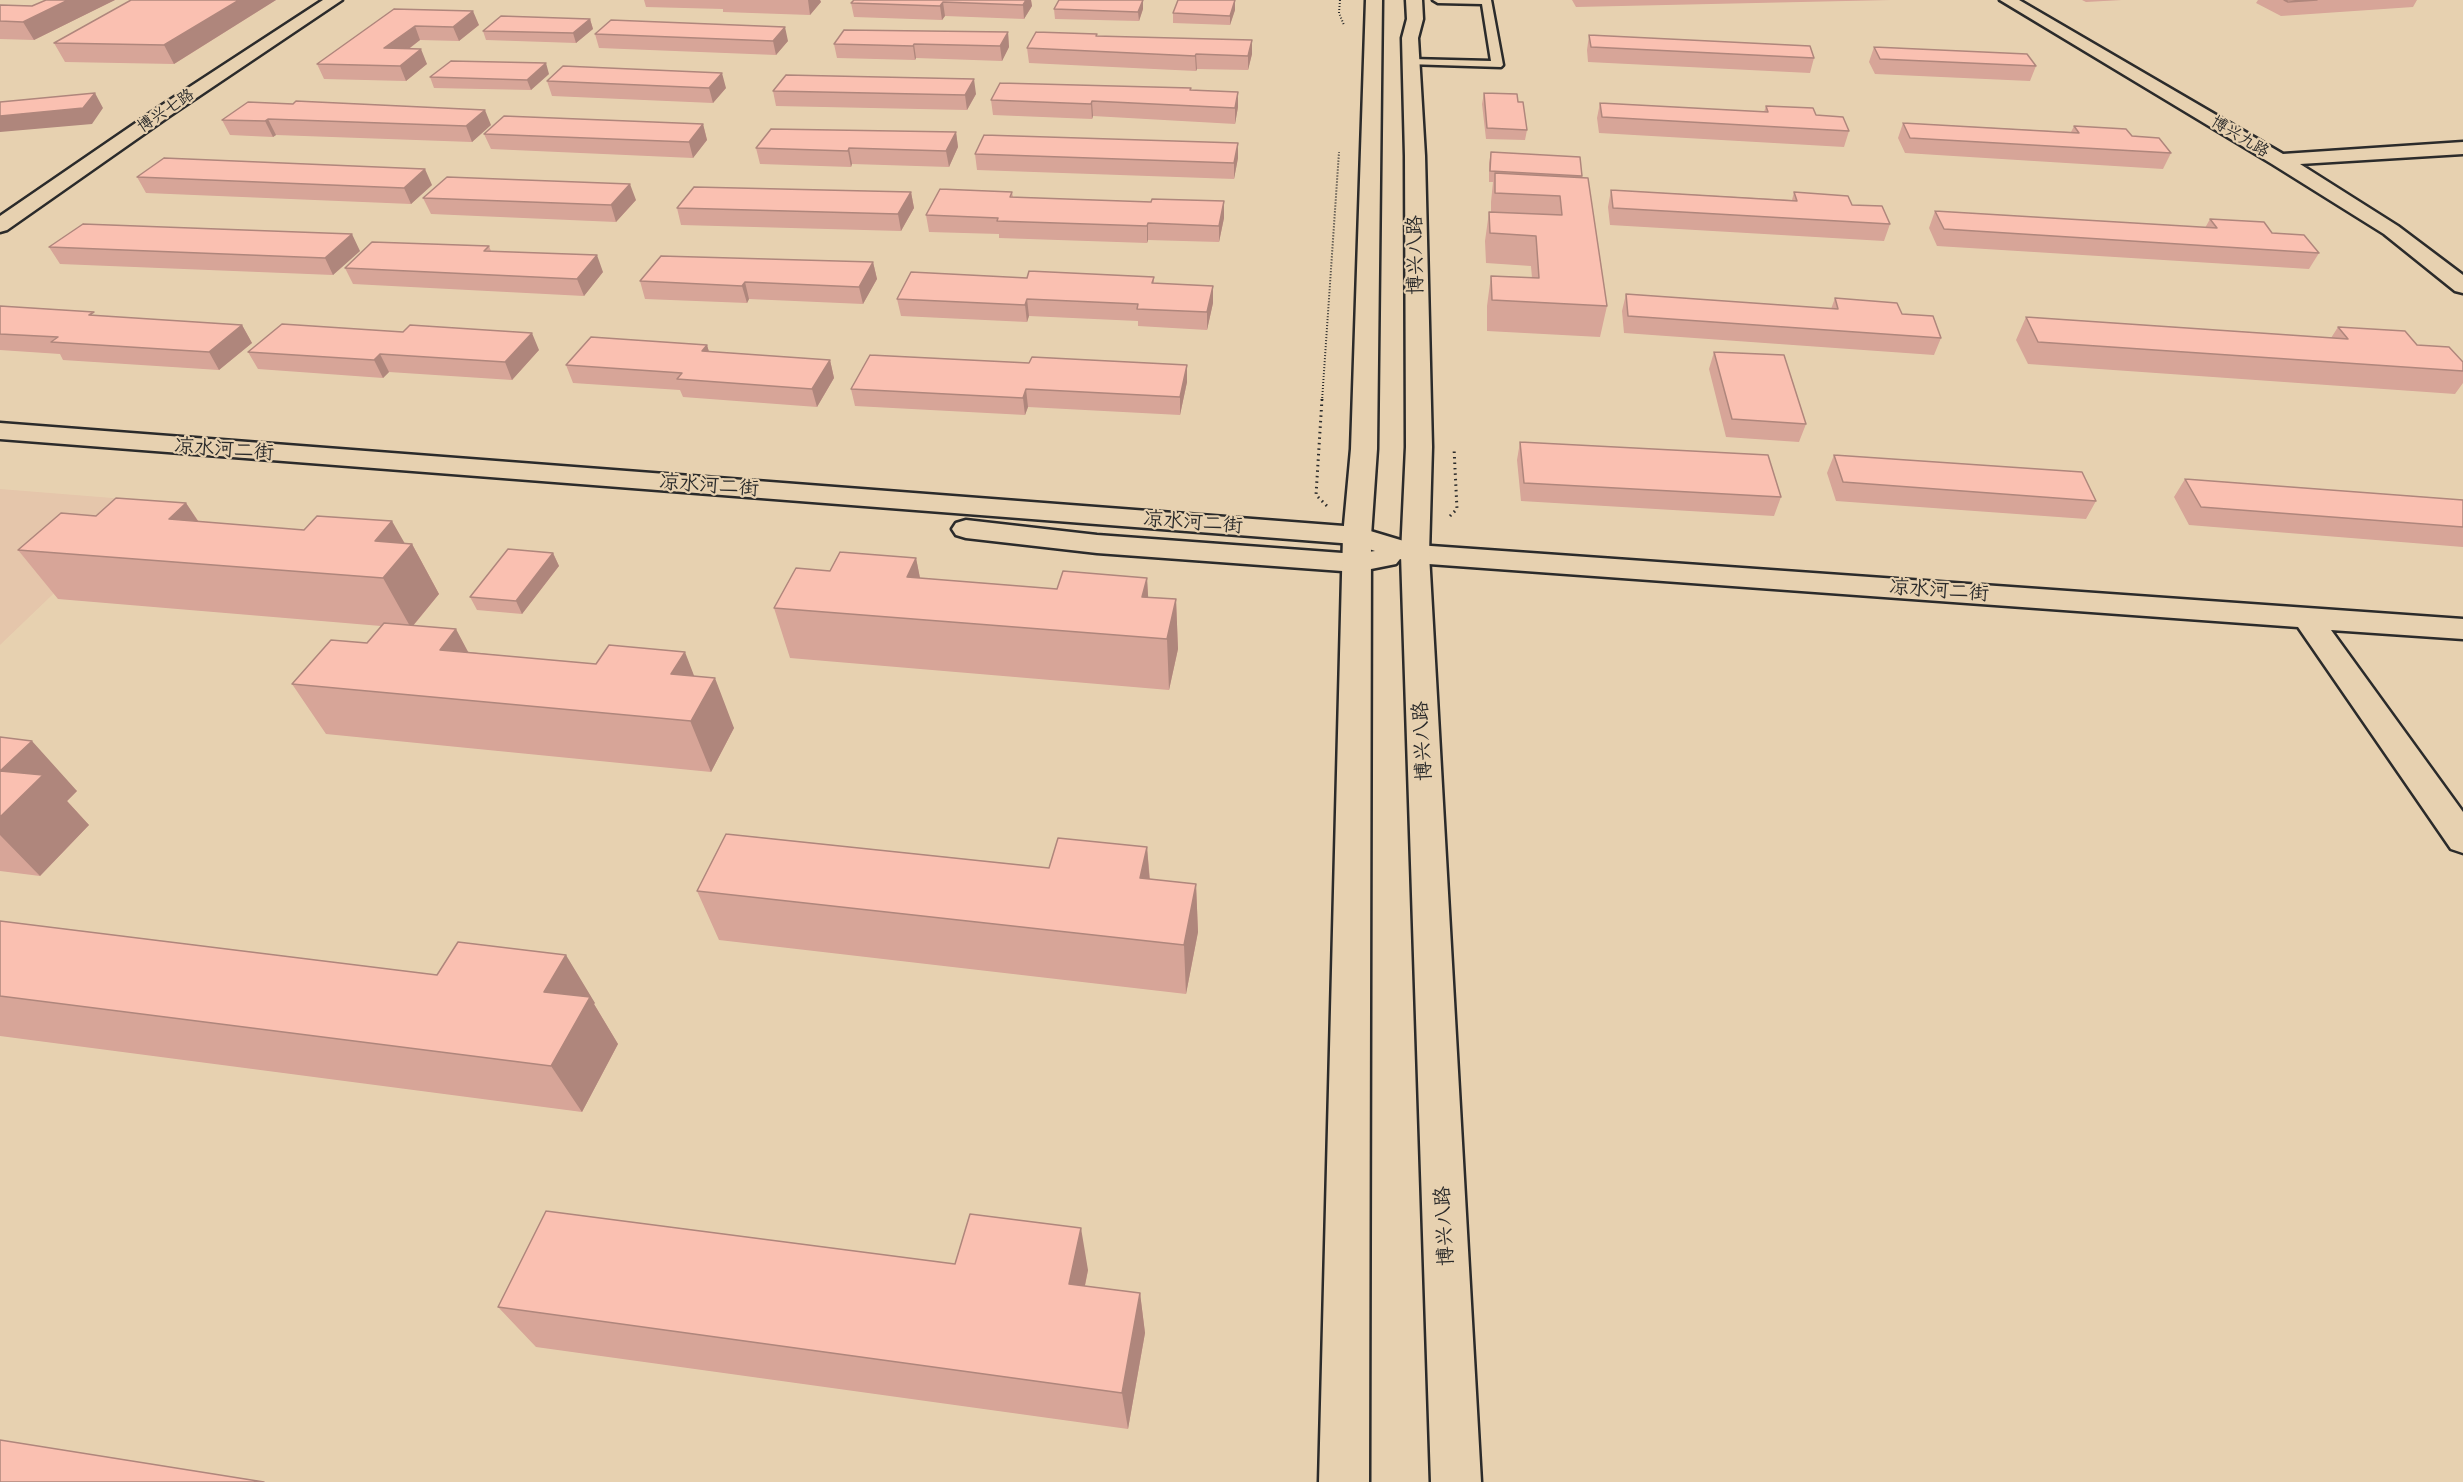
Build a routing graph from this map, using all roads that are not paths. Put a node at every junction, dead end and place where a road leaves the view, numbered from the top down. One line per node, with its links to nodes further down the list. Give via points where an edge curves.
1 (334, 0): 9 (street, 博兴七路)
2 (1374, 0): 13 (street, via 1364,449)
3 (1414, 0): 6 (street, 博兴八路)
4 (1438, 0): 6 (lane, via 1487,1 1497,64)
5 (2008, 0): 8 (street, 博兴九路)
6 (1411, 62): 14 (street, 博兴八路, via 1419,447)
7 (2463, 148): 8 (street)
8 (2279, 160): 10 (street, 博兴九路, via 2391,230)
9 (0, 226)
10 (2463, 286)
11 (0, 431): 13 (street, 凉水河二街)
12 (0, 453): 13 (street, 凉水河二街, via 1008,532 1096,544)
13 (1356, 550): 14 (street, 凉水河二街); 18 (street)
14 (1415, 554): 15 (street, 凉水河二街); 19 (street, 博兴八路)
15 (2307, 616): 16 (street, 凉水河二街); 17 (street)
16 (2463, 629)
17 (2463, 839)
18 (1344, 1482)
19 (1456, 1482)

